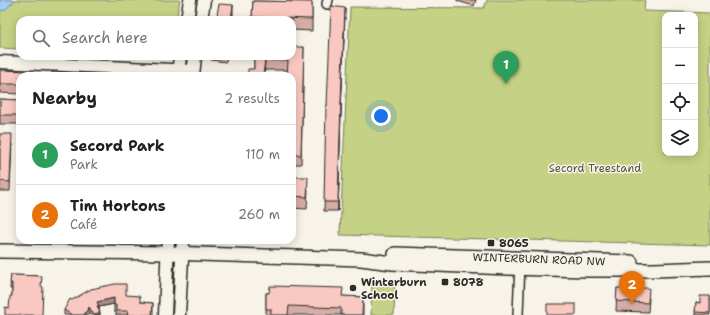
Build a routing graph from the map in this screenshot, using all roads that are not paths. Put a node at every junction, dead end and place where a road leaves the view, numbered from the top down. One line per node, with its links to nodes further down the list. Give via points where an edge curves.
1 (190, 0): 3 (street)
2 (204, 0): 4 (street)
3 (188, 16)
4 (202, 16)
5 (180, 60): 9 (street)
6 (195, 60): 10 (street)
7 (0, 62): 8 (street)
8 (162, 72)
9 (178, 72)
10 (193, 72)
11 (168, 246): 12 (main road, WINTERBURN ROAD NW); 13 (main road, WINTERBURN ROAD NW); 17 (street)
12 (183, 247): 15 (main road, WINTERBURN ROAD NW, via 392,263); 18 (street)
13 (0, 251)
14 (710, 260): 15 (main road, WINTERBURN ROAD NW)
15 (520, 263): 16 (main road, WINTERBURN ROAD NW, via 587,270); 19 (street)
16 (710, 268)
17 (164, 315)
18 (179, 315)
19 (518, 315)

